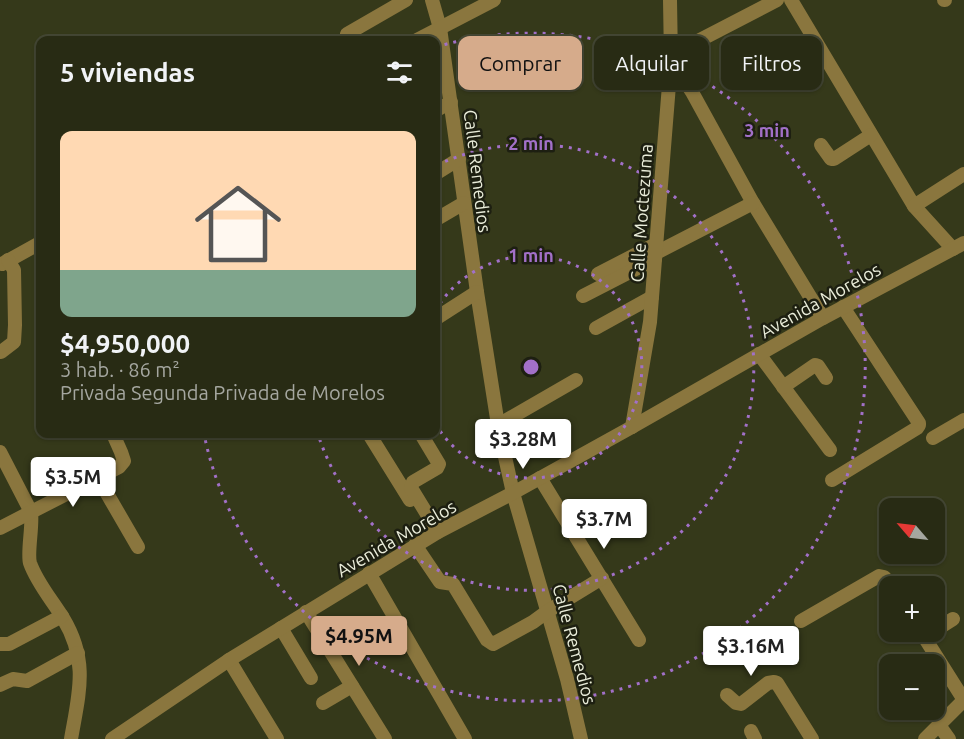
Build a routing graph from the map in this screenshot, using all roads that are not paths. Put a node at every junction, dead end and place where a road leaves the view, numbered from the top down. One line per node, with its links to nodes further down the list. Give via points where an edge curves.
1 (405, 0): 8 (street)
2 (432, 0): 7 (street, Calle Remedios)
3 (494, 0): 7 (street)
4 (670, 0): 10 (street, Calle Moctezuma)
5 (777, 0): 12 (street)
6 (791, 0): 11 (street)
7 (440, 28): 9 (street); 16 (street, Calle Remedios)
8 (347, 34)
9 (425, 36)
10 (671, 36)
11 (812, 36)
12 (709, 37)
13 (822, 53): 18 (street)
14 (669, 90): 29 (street, Calle Moctezuma)
15 (691, 90): 23 (street)
16 (451, 102): 17 (street); 20 (street, Calle Remedios)
17 (440, 108)
18 (871, 135): 19 (street, via 834,159); 25 (street)
19 (821, 145)
20 (459, 159): 21 (street); 24 (street, Calle Remedios)
21 (440, 171)
22 (964, 174): 25 (street)
23 (753, 202): 29 (street); 37 (street)
24 (464, 203): 26 (street); 32 (street, Calle Remedios)
25 (914, 206): 28 (street)
26 (440, 217)
27 (36, 245): 30 (street)
28 (960, 247): 35 (street, Avenida Morelos)
29 (656, 252): 31 (street); 33 (street); 34 (street, Calle Moctezuma)
30 (4, 262): 39 (street, via 14,270 15,325 14,342)
31 (598, 274)
32 (477, 292): 36 (street); 45 (street, Calle Remedios)
33 (584, 296)
34 (652, 297): 38 (street); 46 (street, Calle Moctezuma)
35 (843, 307): 37 (street, Avenida Morelos); 55 (street, via 919,425)
36 (440, 316)
37 (823, 318): 40 (street, Avenida Morelos)
38 (596, 328)
39 (1, 352)
40 (759, 354): 43 (street); 46 (street, Avenida Morelos)
41 (826, 378): 43 (street, via 815,365)
42 (576, 380): 45 (street)
43 (783, 387): 51 (street)
44 (964, 420): 50 (street)
45 (498, 425): 56 (street, Calle Remedios)
46 (632, 428): 54 (street, Avenida Morelos)
47 (115, 438): 53 (street, via 124,461)
48 (372, 438): 59 (street)
49 (423, 438): 59 (street, via 439,464 413,482 411,488)
50 (933, 438)
51 (830, 450)
52 (0, 452): 57 (street)
53 (98, 478): 57 (street); 61 (street)
54 (540, 478): 56 (street, Avenida Morelos); 64 (street)
55 (832, 480)
56 (513, 493): 59 (street, Avenida Morelos); 65 (street, Calle Remedios)
57 (32, 512): 58 (street); 67 (street, via 29,560)
58 (0, 528)
59 (435, 533): 60 (street, Avenida Morelos)
60 (415, 545): 62 (street, Avenida Morelos); 65 (street, via 440,582 453,584 488,642 498,642)
61 (138, 547)
62 (369, 573): 66 (street, Avenida Morelos); 88 (street)
63 (879, 576): 69 (street)
64 (602, 578): 65 (street); 72 (street)
65 (548, 611): 89 (street, Calle Remedios)
66 (306, 612): 71 (street, Avenida Morelos); 79 (street)
67 (62, 616): 74 (street, via 9,644); 75 (street)
68 (953, 619): 70 (street)
69 (801, 621)
70 (945, 623)
71 (281, 628): 76 (street, Avenida Morelos); 77 (street)
72 (639, 640)
73 (933, 642): 81 (street)
74 (0, 644)
75 (78, 653): 78 (street, via 27,681 13,679); 84 (street, via 79,692)
76 (229, 660): 85 (street, Avenida Morelos); 86 (street)
77 (310, 678)
78 (0, 686)
79 (352, 686): 82 (street); 87 (street)
80 (727, 695): 90 (street, via 741,704 772,682 777,683)
81 (964, 700): 83 (street)
82 (322, 703)
83 (939, 725): 91 (street); 92 (street)
84 (71, 739)
85 (112, 739)
86 (277, 739)
87 (385, 739)
88 (465, 739)
89 (581, 739)
90 (812, 739)
91 (925, 739)
92 (949, 739)

